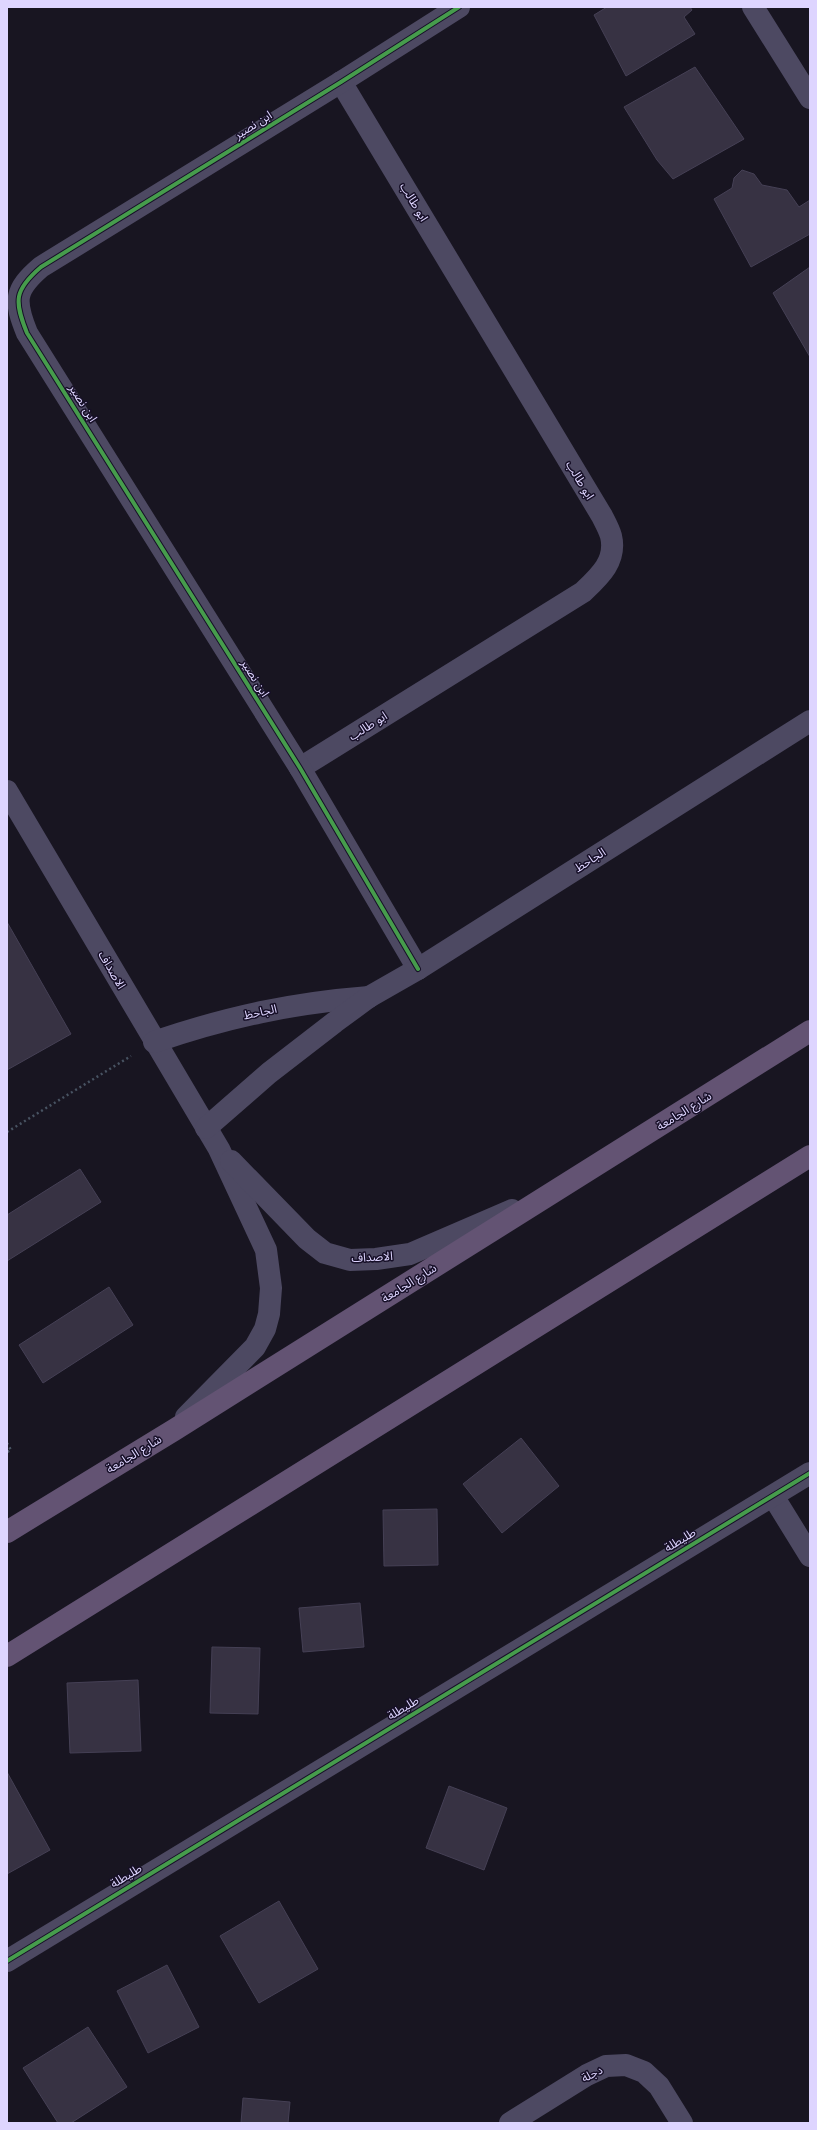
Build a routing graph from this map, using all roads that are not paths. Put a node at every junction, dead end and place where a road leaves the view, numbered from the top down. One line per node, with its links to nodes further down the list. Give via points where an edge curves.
1 (459, 7): 3 (street, ابن نصير)
2 (753, 7): 4 (street)
3 (342, 82): 6 (street, ابو طالب, via 602,516 611,536 611,555 604,572 583,592); 6 (street, ابن نصير, via 41,267 26,280 19,296 19,312 27,333)
4 (810, 98)
5 (810, 721): 8 (street, الجاحظ)
6 (300, 768): 8 (street, ابن نصير)
7 (7, 791): 11 (street, الاصداف)
8 (418, 969): 9 (street, الجاحظ)
9 (369, 997): 11 (street, الجاحظ, via 281,1007 196,1028); 12 (street, الجاحظ, via 291,1056)
10 (810, 1031): 15 (main road, شارع الجامعة)
11 (154, 1042): 12 (street, الاصداف)
12 (206, 1128): 13 (street, الاصداف)
13 (219, 1149): 15 (street, الاصداف, via 307,1239 325,1253 350,1260 410,1254); 16 (street, الاصداف, via 266,1250 271,1288 269,1314 265,1329 255,1347)
14 (810, 1156): 21 (main road)
15 (556, 1191): 16 (main road, شارع الجامعة)
16 (174, 1430): 19 (main road, شارع الجامعة)
17 (810, 1473): 18 (street, طليطلة)
18 (773, 1496): 20 (street); 22 (street, طليطلة)
19 (7, 1532)
20 (810, 1556)
21 (7, 1656)
22 (7, 1960)
23 (510, 2123): 24 (street, دجلة, via 587,2075 606,2066 626,2065 644,2072 659,2086)
24 (682, 2123)

